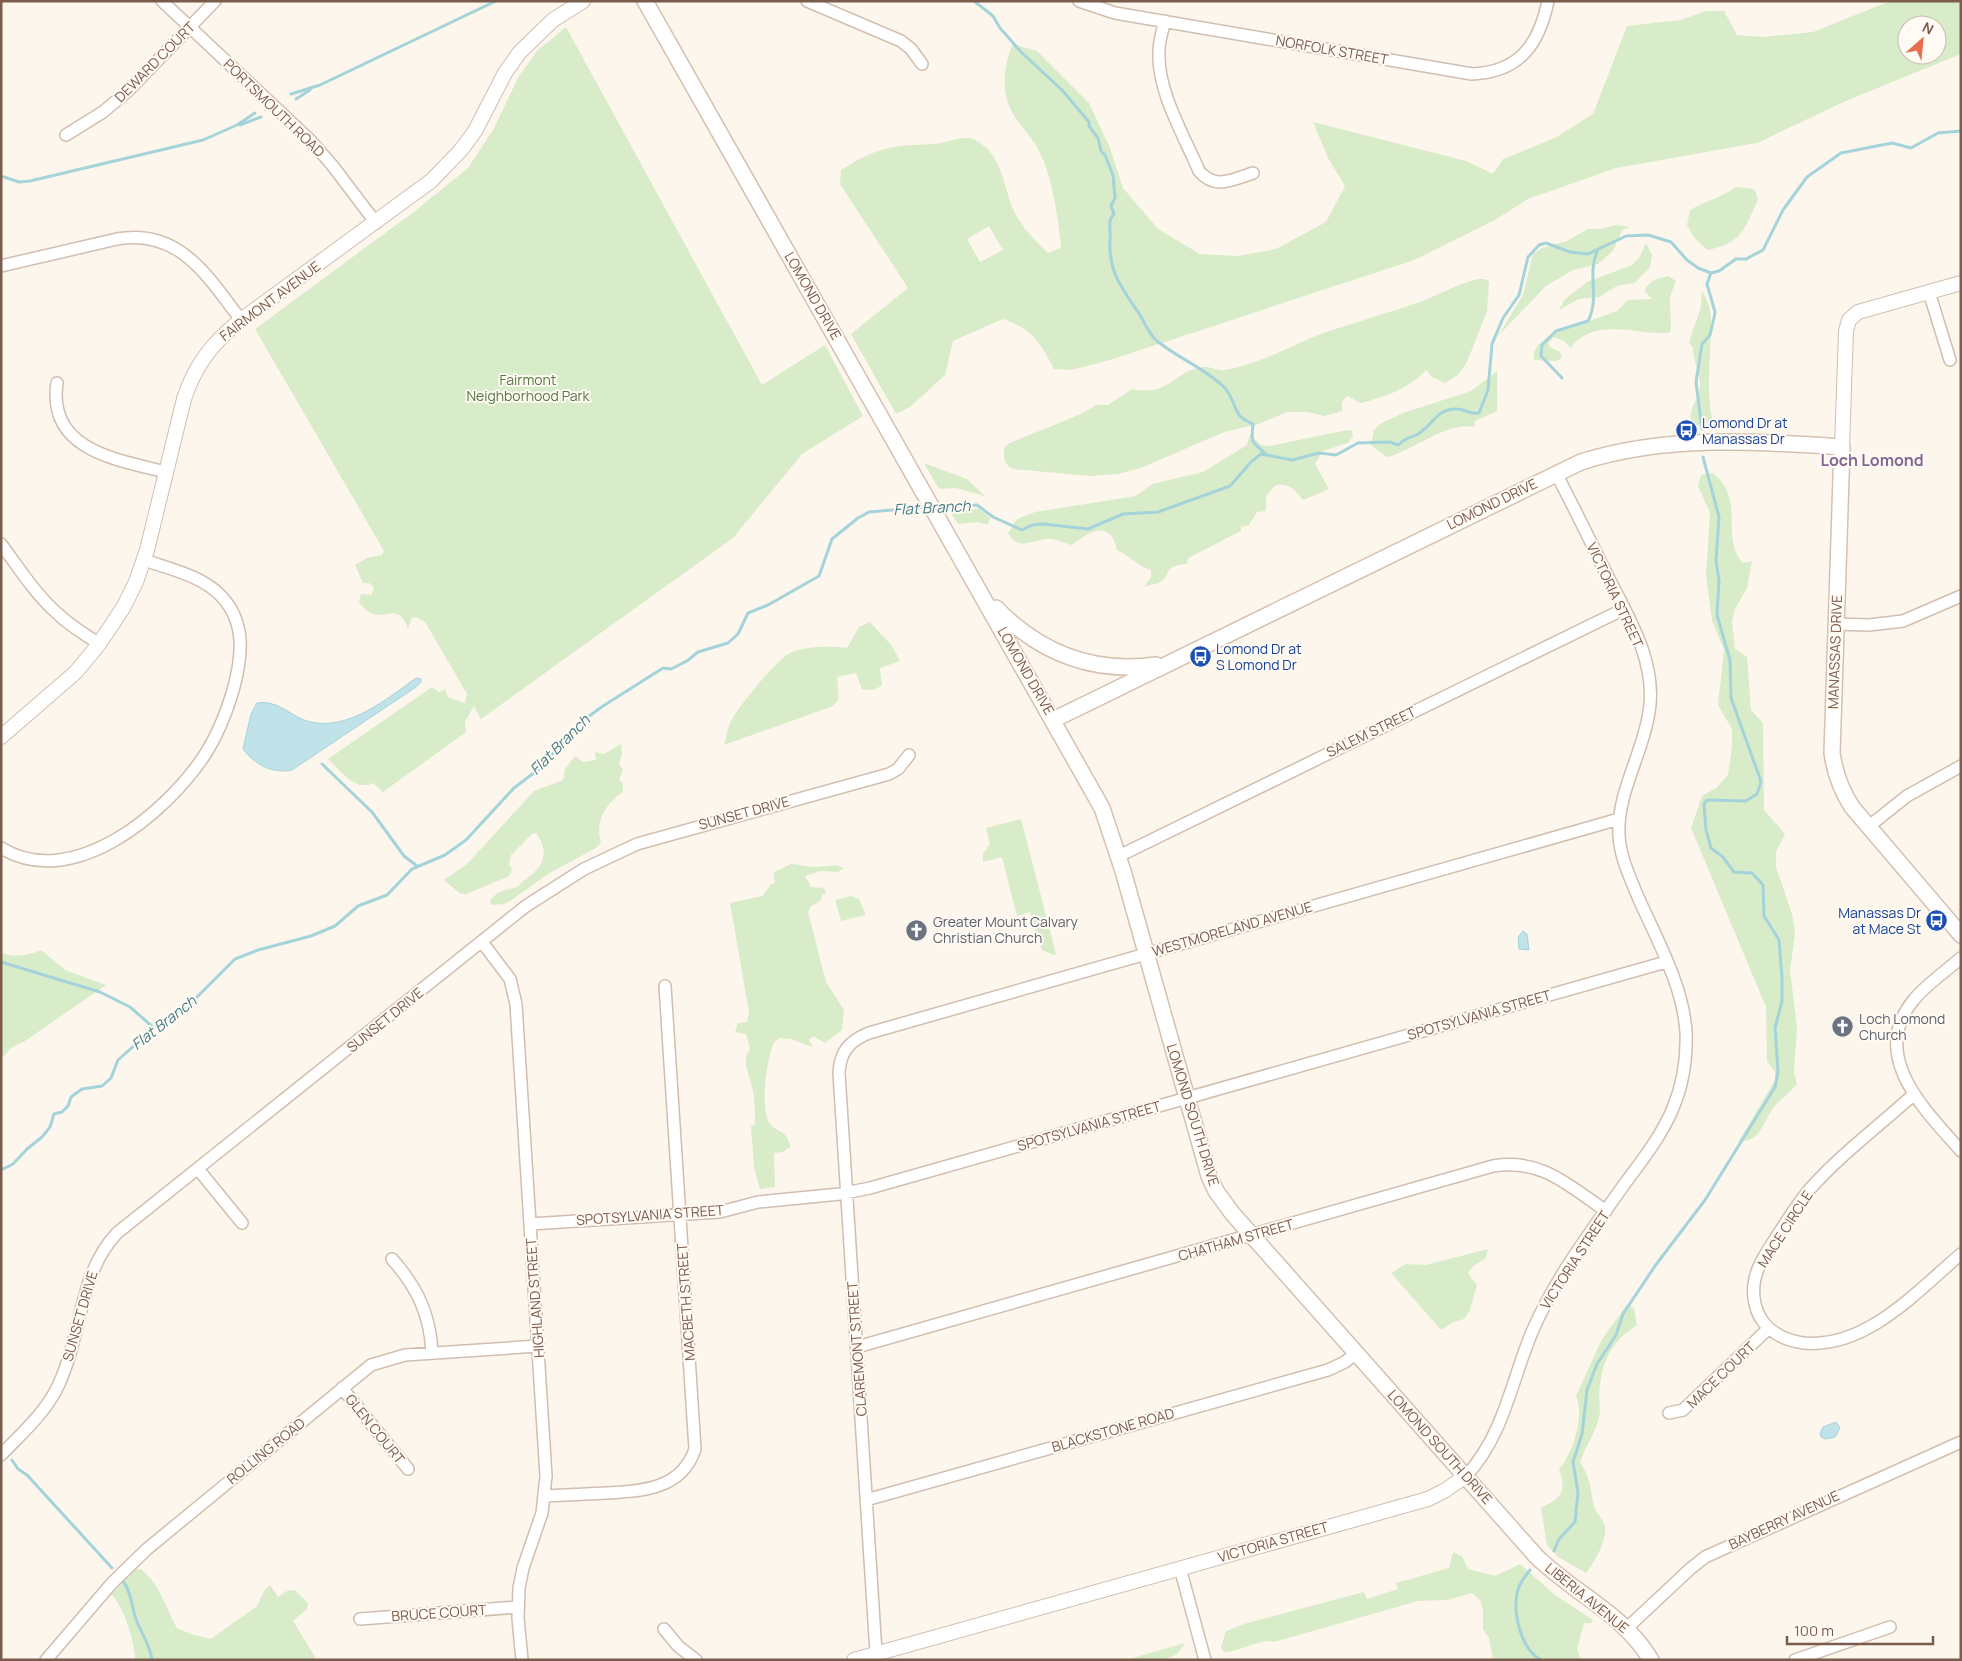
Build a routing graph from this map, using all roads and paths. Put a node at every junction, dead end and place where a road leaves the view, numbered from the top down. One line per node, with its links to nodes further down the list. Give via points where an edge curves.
1 (162, 1): 9 (street, PORTSMOUTH ROAD)
2 (215, 1): 9 (street, DEWARD COURT)
3 (583, 1): 13 (street, FAIRMONT AVENUE, via 553,20 520,53 505,72 475,131 445,168)
4 (645, 1): 25 (main road, LOMOND DRIVE)
5 (807, 1): 10 (street, via 901,41)
6 (1079, 1): 8 (street, NORFOLK STREET, via 1101,10)
7 (1548, 1): 8 (street, NORFOLK STREET, via 1538,34 1527,51 1506,66 1472,74)
8 (1165, 21): 12 (street, via 1159,52 1161,74 1199,171 1218,184)
9 (190, 28): 11 (street, DEWARD COURT, via 129,90 103,112); 13 (street, PORTSMOUTH ROAD, via 311,142)
10 (922, 64)
11 (66, 135)
12 (1252, 173)
13 (376, 223): 17 (street, FAIRMONT AVENUE)
14 (1, 266): 17 (street, via 118,239 150,239 172,247 194,262)
15 (1961, 283): 16 (street)
16 (1929, 292): 18 (street); 20 (street, MANASSAS DRIVE, via 1858,312 1847,325)
17 (241, 320): 21 (street, FAIRMONT AVENUE, via 215,342 196,367 184,399)
18 (1950, 360)
19 (57, 383): 21 (street, via 55,396 59,417 78,441 106,457)
20 (1842, 447): 22 (main road, LOMOND DRIVE, via 1719,442 1657,444 1608,453); 28 (main road, MANASSAS DRIVE)
21 (166, 472): 24 (street, FAIRMONT AVENUE)
22 (1556, 473): 27 (street, VICTORIA STREET); 30 (main road, LOMOND DRIVE)
23 (1, 544): 29 (street, via 46,603 69,624)
24 (144, 560): 29 (street, FAIRMONT AVENUE, via 124,608); 37 (street, via 206,584 223,598 237,622 241,641 239,667 227,710 213,740 193,772 173,794 94,852 72,859 42,861)
25 (980, 591): 30 (main road, LOMOND DRIVE, via 1023,634 1060,654 1106,665 1133,667); 31 (main road, LOMOND DRIVE)
26 (1961, 596): 28 (street, via 1904,620 1869,626)
27 (1624, 609): 35 (street, VICTORIA STREET, via 1648,673 1650,709 1640,751 1620,805); 38 (street, SALEM STREET)
28 (1836, 624): 36 (main road, MANASSAS DRIVE, via 1834,768 1844,794)
29 (99, 644): 32 (street, FAIRMONT AVENUE, via 63,685)
30 (1167, 663): 31 (main road, LOMOND DRIVE)
31 (1053, 720): 38 (main road, LOMOND SOUTH DRIVE, via 1102,808)
32 (1, 737)
33 (909, 755): 40 (street, SUNSET DRIVE, via 898,769 888,774 667,834 601,860 551,889)
34 (1961, 766): 36 (street, via 1907,796)
35 (1619, 819): 41 (street, WESTMORELAND AVENUE); 43 (street, VICTORIA STREET, via 1624,864)
36 (1868, 827): 39 (main road, MANASSAS DRIVE)
37 (1, 848)
38 (1119, 856): 41 (main road, LOMOND SOUTH DRIVE)
39 (1961, 935)
40 (482, 942): 49 (street, SUNSET DRIVE); 54 (street, HIGHLAND STREET, via 504,970 514,991)
41 (1146, 954): 45 (street, WESTMORELAND AVENUE, via 869,1033); 47 (main road, LOMOND SOUTH DRIVE)
42 (1961, 958): 46 (street, via 1913,1000 1900,1023 1898,1058)
43 (1666, 962): 47 (street, SPOTSYLVANIA STREET); 51 (street, VICTORIA STREET, via 1678,990 1686,1031 1680,1089 1660,1134)
44 (665, 986): 52 (street, MACBETH STREET)
45 (848, 1046): 50 (street, CLAREMONT STREET, via 840,1059 839,1073)
46 (1914, 1096): 48 (street); 58 (street, MACE CIRCLE, via 1810,1188 1774,1241 1758,1268 1754,1290 1757,1311)
47 (1187, 1098): 50 (street, SPOTSYLVANIA STREET); 55 (main road, LOMOND SOUTH DRIVE, via 1216,1191)
48 (1961, 1151)
49 (198, 1169): 53 (street); 66 (street, SUNSET DRIVE, via 118,1232 101,1253 88,1282 70,1358 56,1392 42,1412)
50 (847, 1193): 52 (street, SPOTSYLVANIA STREET, via 758,1202 720,1212); 60 (street, CLAREMONT STREET)
51 (1606, 1211): 55 (street, CHATHAM STREET, via 1554,1175 1514,1164 1493,1166); 68 (street, VICTORIA STREET, via 1568,1264 1543,1308 1499,1427 1482,1457)
52 (680, 1214): 54 (street, SPOTSYLVANIA STREET); 69 (street, MACBETH STREET, via 696,1438 692,1458 674,1478 650,1489)
53 (242, 1223)
54 (530, 1224): 59 (street, HIGHLAND STREET)
55 (1252, 1236): 60 (street, CHATHAM STREET); 62 (main road, LOMOND SOUTH DRIVE)
56 (1961, 1254): 58 (street, via 1895,1310 1840,1340 1797,1342)
57 (392, 1259): 61 (street, via 406,1274 421,1300)
58 (1769, 1328): 64 (street, MACE COURT, via 1684,1410)
59 (538, 1346): 61 (street, ROLLING ROAD); 69 (street, HIGHLAND STREET)
60 (857, 1347): 70 (street, CLAREMONT STREET)
61 (432, 1352): 63 (street, ROLLING ROAD, via 405,1354 380,1361)
62 (1356, 1353): 68 (main road, LOMOND SOUTH DRIVE); 70 (street, BLACKSTONE ROAD, via 1328,1370)
63 (342, 1388): 67 (street, GLEN COURT); 79 (street, ROLLING ROAD, via 146,1549 112,1583)
64 (1669, 1413)
65 (1961, 1442): 76 (street, BAYBERRY AVENUE, via 1705,1557)
66 (1, 1455)
67 (408, 1469)
68 (1466, 1476): 71 (main road, LOMOND SOUTH DRIVE); 72 (street, VICTORIA STREET, via 1428,1499)
69 (545, 1496): 73 (street, HIGHLAND STREET, via 540,1523 523,1568)
70 (866, 1500): 78 (street, CLAREMONT STREET)
71 (1540, 1560): 76 (main road, LIBERIA AVENUE, via 1559,1578)
72 (1180, 1568): 78 (street, VICTORIA STREET); 83 (street)
73 (518, 1607): 74 (street, BRUCE COURT); 80 (street, HIGHLAND STREET)
74 (360, 1619)
75 (1890, 1627): 85 (street)
76 (1628, 1628): 84 (main road, LIBERIA AVENUE)
77 (664, 1629): 81 (street)
78 (876, 1653): 82 (street, VICTORIA STREET)
79 (46, 1660)
80 (522, 1660)
81 (696, 1660)
82 (854, 1660)
83 (1206, 1660)
84 (1651, 1660)
85 (1795, 1660)

